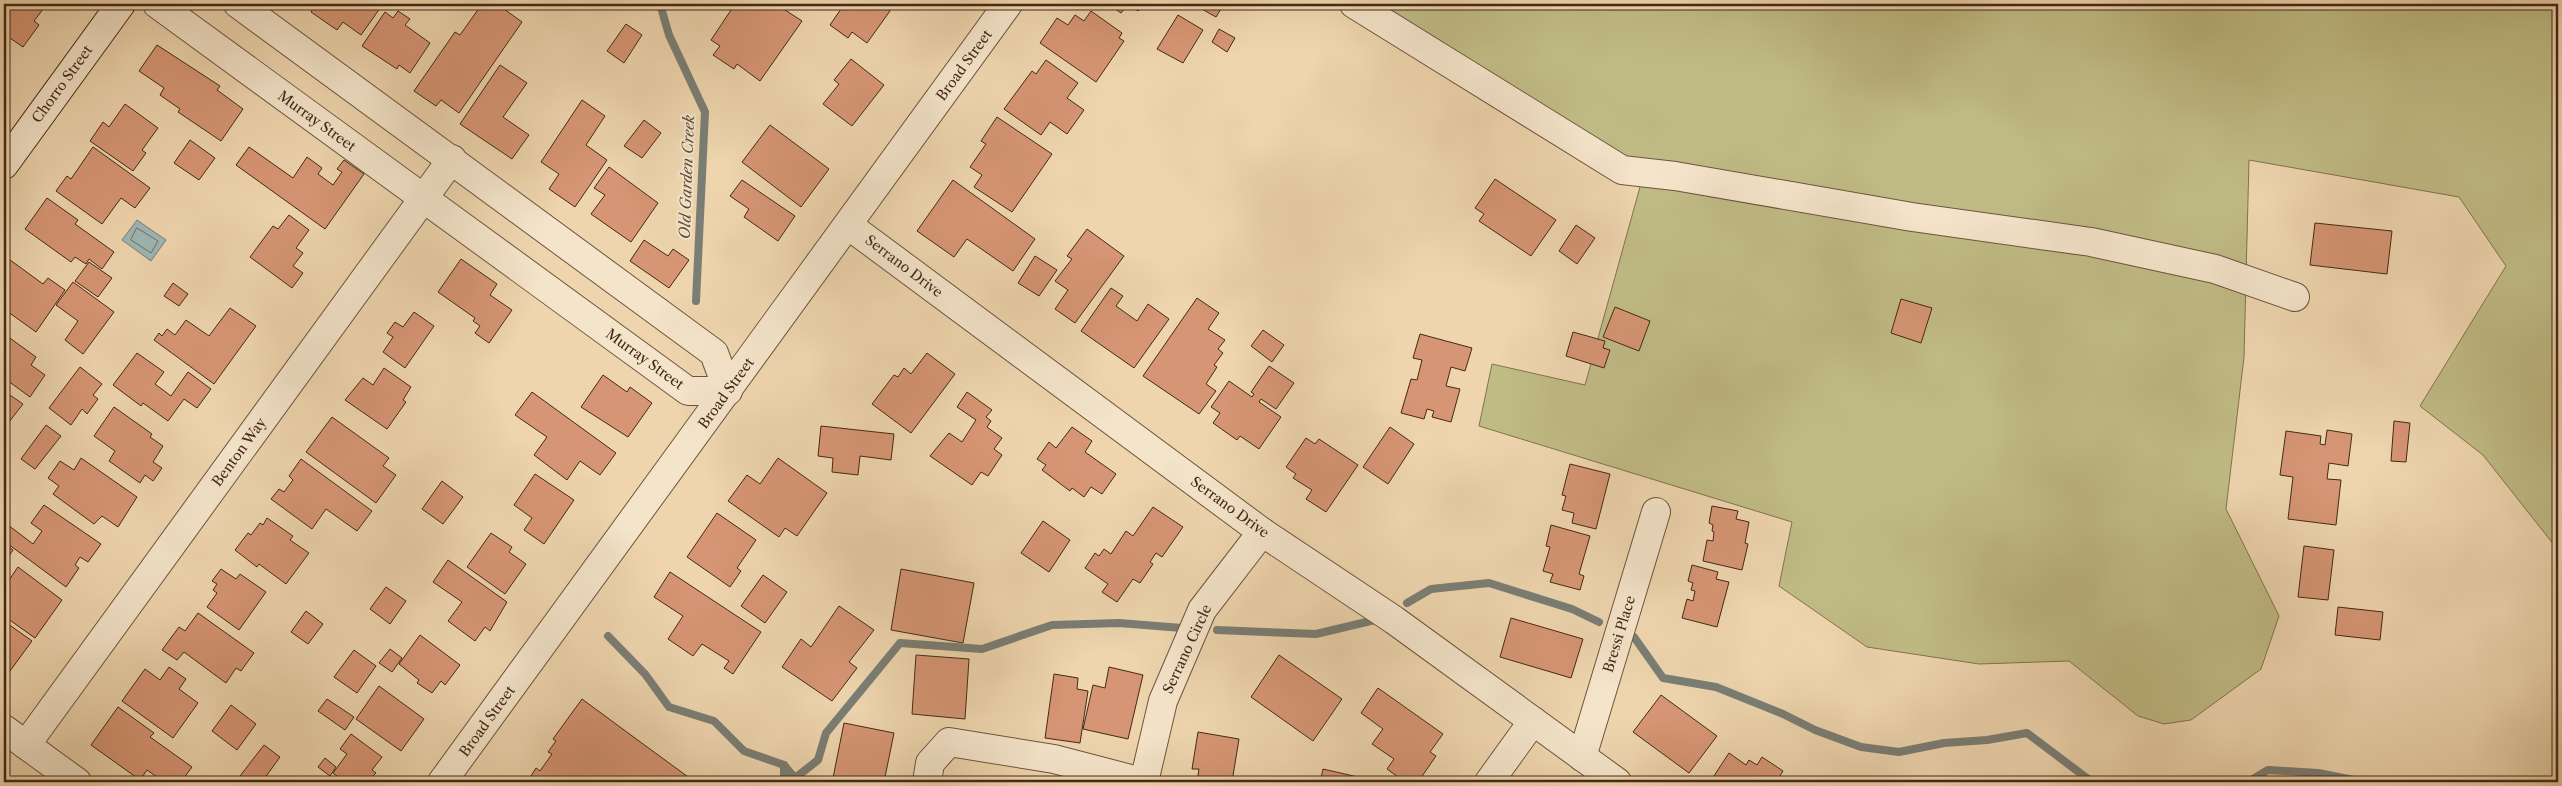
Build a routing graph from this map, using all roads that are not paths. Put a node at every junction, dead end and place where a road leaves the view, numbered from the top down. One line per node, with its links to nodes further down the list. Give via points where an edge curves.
1 (121, 4): 7 (street, Chorro Street)
2 (157, 4): 8 (street, Murray Street)
3 (238, 4): 6 (street)
4 (1008, 4): 9 (street, Broad Street)
5 (1354, 4): 10 (street, via 1622,170 1675,176 1912,218 2091,242 2215,269)
6 (452, 159): 8 (street, Benton Way); 11 (street, via 714,353)
7 (4, 165)
8 (423, 199): 11 (street, Murray Street, via 688,391); 16 (street, Benton Way)
9 (848, 225): 11 (street, Broad Street); 13 (street, Serrano Drive)
10 (2295, 298)
11 (728, 390): 19 (street, Broad Street)
12 (1656, 512): 17 (street, Bressi Place)
13 (1262, 532): 14 (street, Serrano Drive, via 1394,620); 21 (street, Serrano Circle, via 1202,610 1163,701)
14 (1533, 721): 17 (street, Serrano Drive); 22 (street)
15 (4, 729): 16 (street)
16 (26, 745): 18 (street)
17 (1582, 756): 23 (street, Serrano Drive)
18 (76, 782)
19 (442, 782)
20 (927, 782): 21 (street, Serrano Circle, via 930,763 949,742 1054,759)
21 (1143, 782)
22 (1489, 782)
23 (1617, 782)

